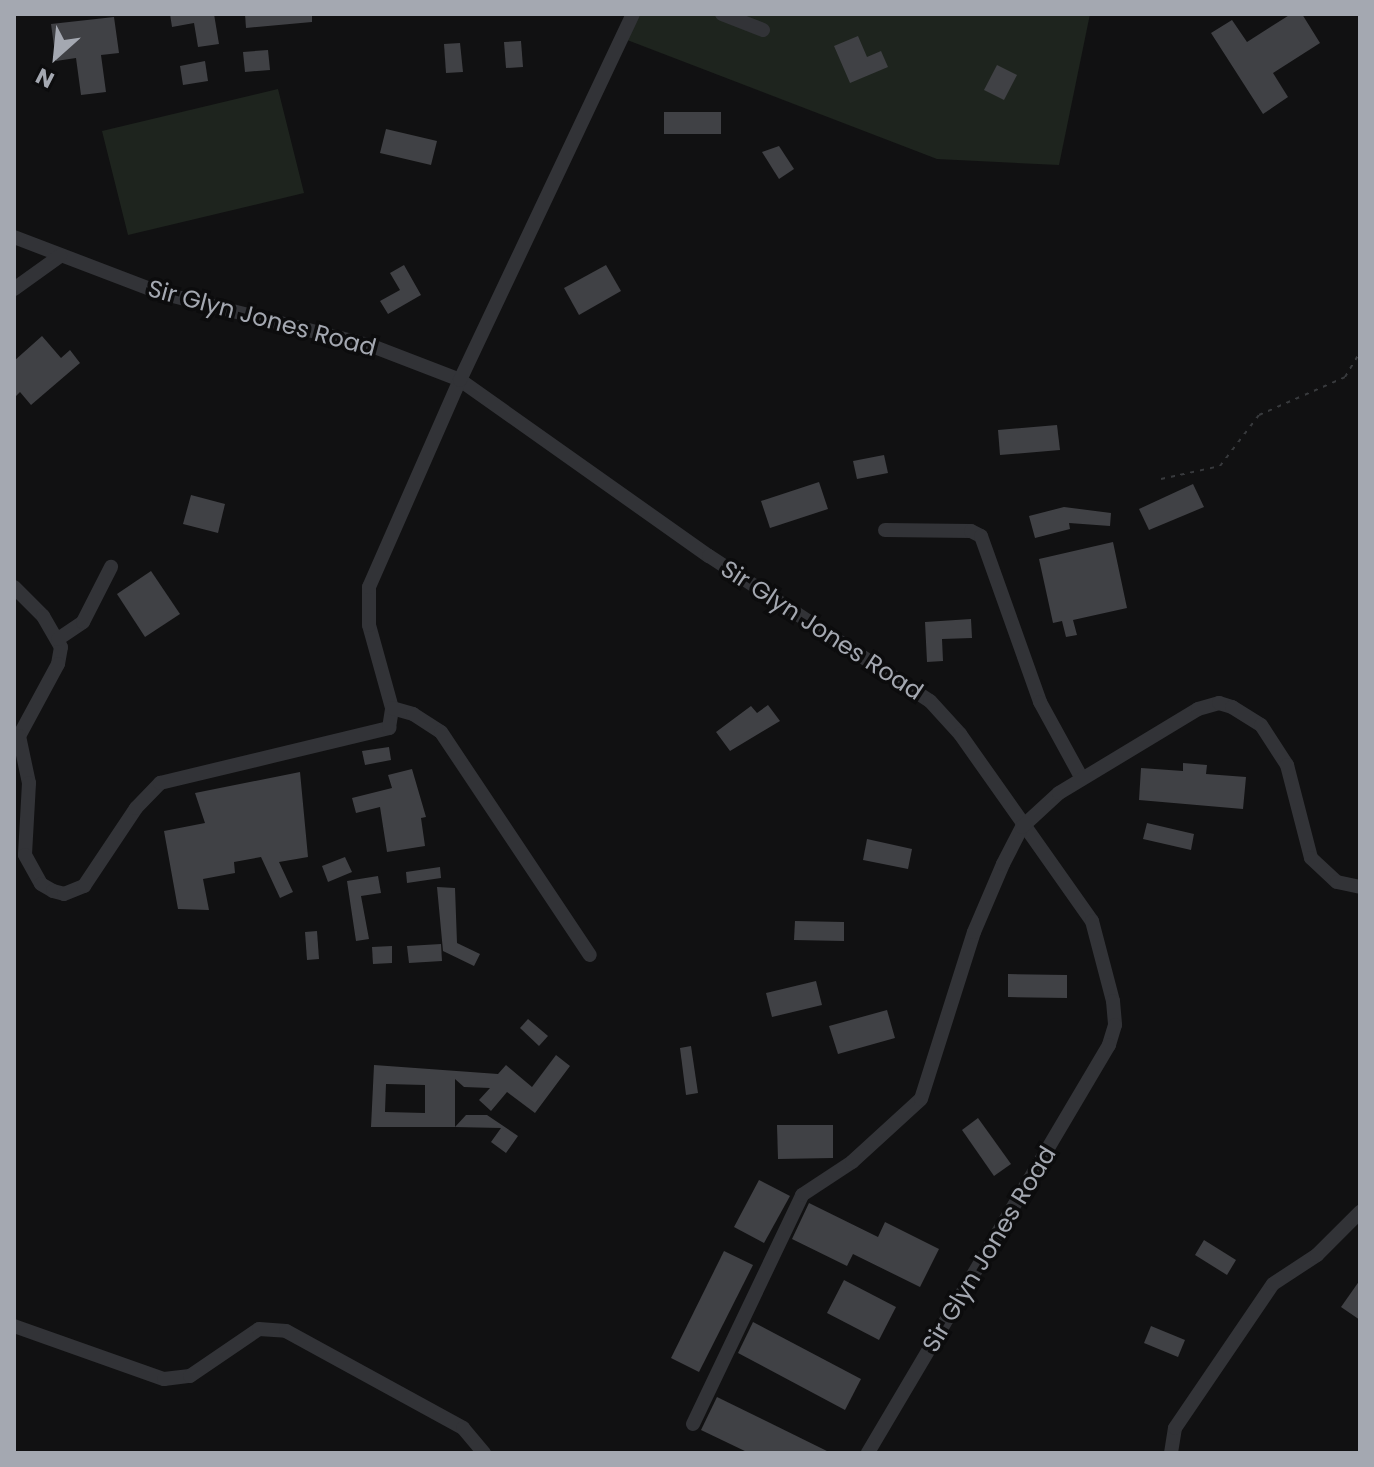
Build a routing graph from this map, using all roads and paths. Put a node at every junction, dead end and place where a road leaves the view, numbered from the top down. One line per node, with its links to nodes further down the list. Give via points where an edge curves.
1 (633, 14): 8 (street)
2 (722, 14): 3 (street)
3 (763, 30)
4 (14, 237): 5 (street, Sir Glyn Jones Road)
5 (60, 256): 6 (street); 8 (street, Sir Glyn Jones Road, via 161,293 372,346)
6 (14, 289)
7 (1360, 352): 9 (path, via 1345,377 1259,415 1220,466)
8 (460, 380): 14 (street, via 369,587 369,625); 16 (street, Sir Glyn Jones Road, via 709,556 930,701 960,734)
9 (1161, 479)
10 (885, 530): 15 (street, via 971,531 981,536 1040,702)
11 (111, 567): 13 (street, via 83,622)
12 (14, 587): 13 (street)
13 (58, 639): 14 (street, via 58,664 19,736 29,783 25,855 41,884 64,894 84,886 136,808 160,783 383,733 392,721)
14 (392, 708): 18 (street, via 441,732)
15 (1081, 777): 16 (street); 17 (street, via 1198,709 1219,703 1232,707 1261,725 1287,765 1311,858 1337,882)
16 (1022, 827): 21 (street, via 974,932 930,1082 899,1122 802,1195); 23 (street, Sir Glyn Jones Road, via 1092,921 1107,965 1115,1025 1097,1073 972,1271)
17 (1360, 887)
18 (590, 955)
19 (1360, 1212): 24 (street, via 1317,1255 1273,1284 1175,1428)
20 (14, 1326): 22 (street, via 164,1379 190,1376 259,1329 286,1331 456,1423)
21 (693, 1424)
22 (484, 1453)
23 (868, 1453)
24 (1171, 1453)

